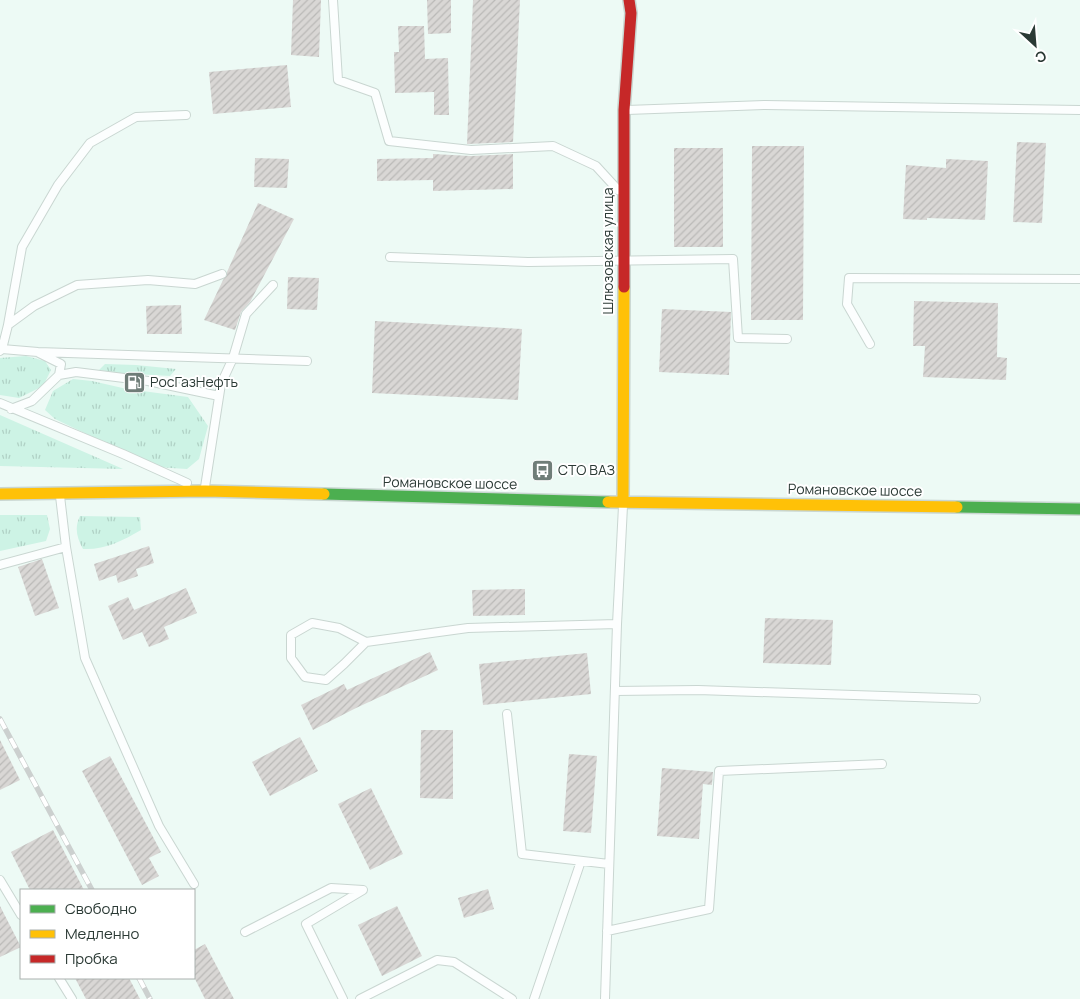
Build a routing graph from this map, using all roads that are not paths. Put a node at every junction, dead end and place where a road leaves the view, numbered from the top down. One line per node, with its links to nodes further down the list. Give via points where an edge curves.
1 (332, 0): 6 (lane, via 338,80 375,93 389,142 471,150 553,146 596,166)
2 (629, 0): 3 (main road, Шлюзовская улица, via 631,13)
3 (624, 110): 4 (lane, via 765,105); 6 (main road, Шлюзовская улица)
4 (1080, 110)
5 (186, 115): 12 (lane, via 136,117 90,143 58,185 22,247)
6 (623, 195): 8 (main road, Шлюзовская улица)
7 (390, 257): 8 (lane, via 528,262)
8 (622, 260): 13 (lane, via 733,259 738,338); 26 (main road, Шлюзовская улица)
9 (222, 274): 12 (lane, via 195,284 148,280 77,285 34,306)
10 (1080, 279): 14 (lane, via 848,278 848,304)
11 (273, 285): 17 (lane, via 246,314)
12 (8, 325): 15 (lane)
13 (787, 339)
14 (870, 344)
15 (1, 350): 16 (lane)
16 (38, 352): 17 (lane); 19 (lane, via 61,364)
17 (233, 358): 18 (lane); 20 (lane)
18 (307, 361)
19 (59, 375): 20 (lane, via 76,372 148,381); 22 (lane, via 32,401)
20 (219, 396): 23 (lane)
21 (0, 403): 22 (lane)
22 (11, 409): 23 (lane)
23 (205, 491): 25 (main road, Романовское шоссе); 26 (main road, Романовское шоссе)
24 (0, 494): 25 (main road, Романовское шоссе)
25 (60, 494): 28 (lane)
26 (623, 502): 27 (main road, Романовское шоссе); 30 (lane)
27 (1080, 509)
28 (66, 547): 29 (lane); 39 (lane, via 85,658 159,826)
29 (0, 565)
30 (617, 624): 31 (lane, via 468,628); 32 (lane)
31 (366, 642): 31 (lane, via 339,628 312,623 291,635 290,658 304,677 326,680)
32 (615, 691): 33 (lane, via 698,690); 37 (lane)
33 (976, 700)
34 (507, 714): 36 (lane, via 522,854)
35 (882, 764): 41 (lane, via 719,771 709,909)
36 (581, 861): 37 (lane); 48 (lane)
37 (609, 864): 41 (lane)
38 (0, 880): 40 (lane)
39 (194, 884)
40 (20, 913)
41 (607, 931): 49 (lane)
42 (245, 932): 45 (lane, via 331,888 363,890 306,924)
43 (60, 979): 44 (lane)
44 (72, 999)
45 (343, 999)
46 (360, 999): 47 (lane, via 437,960 454,962)
47 (512, 999)
48 (534, 999)
49 (605, 999)

